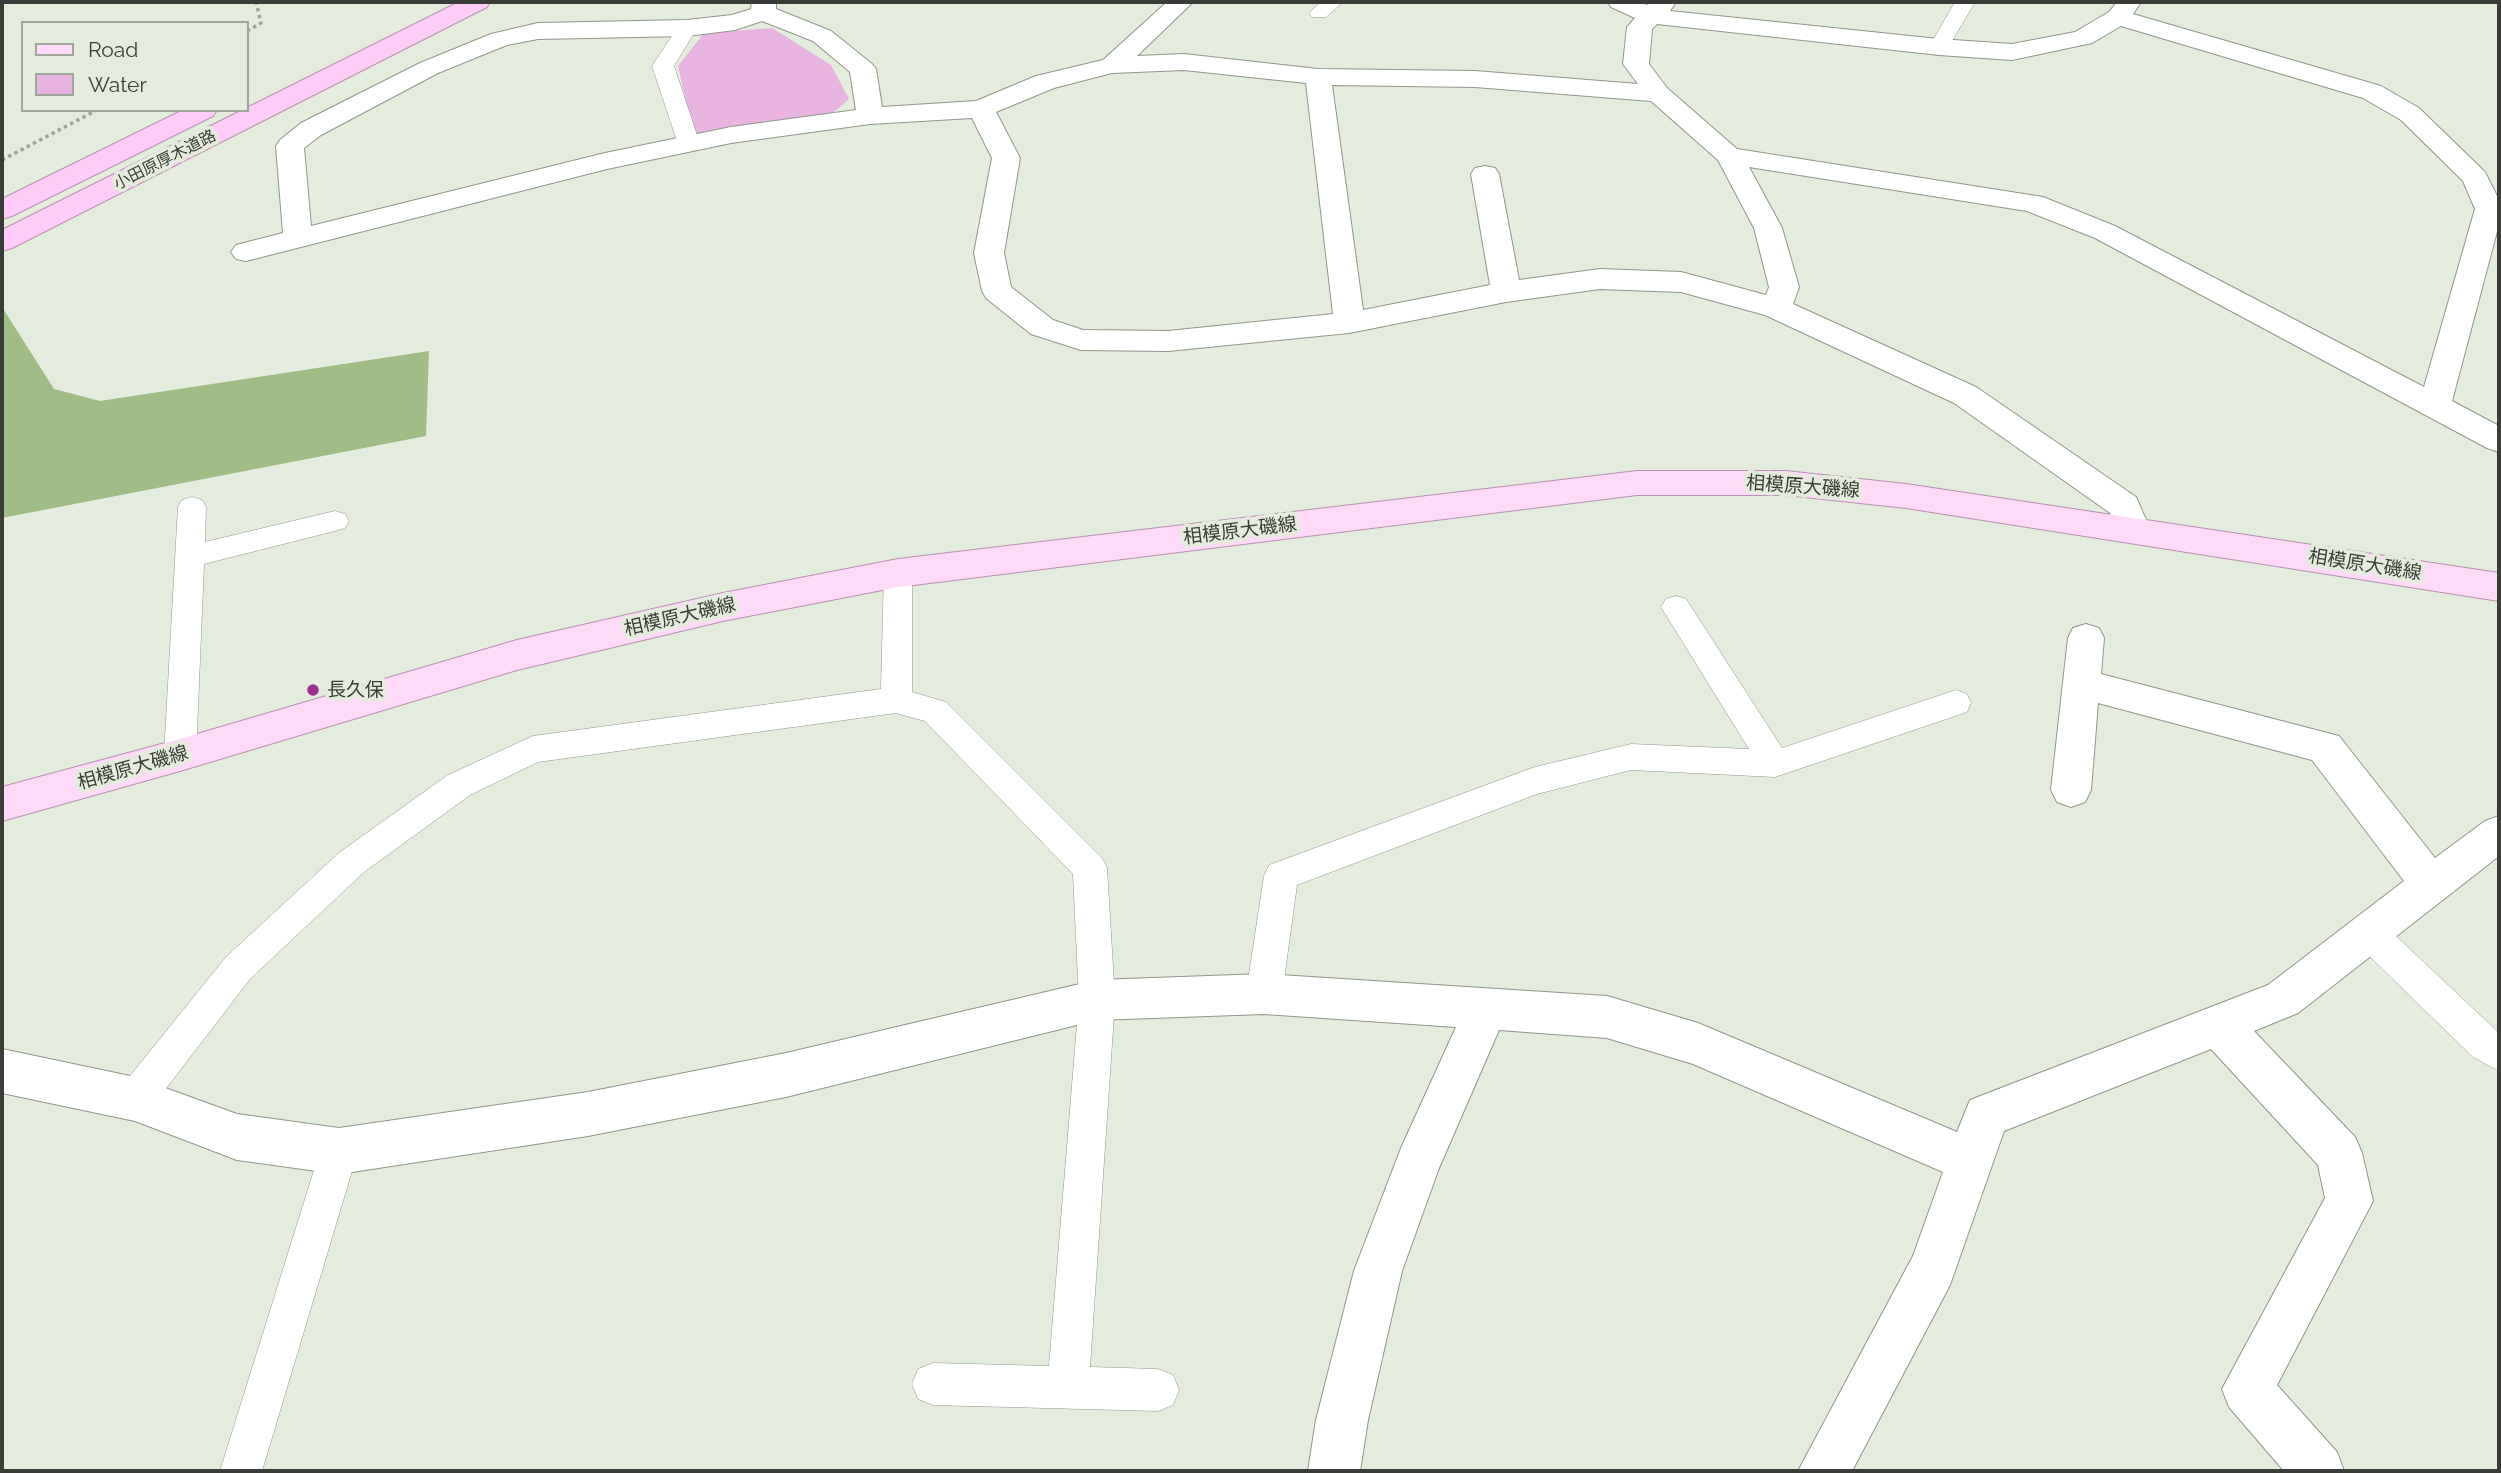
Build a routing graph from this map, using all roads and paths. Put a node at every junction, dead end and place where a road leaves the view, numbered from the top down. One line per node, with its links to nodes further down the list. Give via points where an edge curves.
1 (256, 2): 10 (path, via 261,23)
2 (478, 2): 26 (highway, 小田原厚木道路)
3 (1181, 2): 12 (street)
4 (1620, 2): 7 (street)
5 (1965, 2): 11 (lane)
6 (763, 7): 9 (street, via 735,22); 18 (street, via 822,36 863,69)
7 (1658, 9): 11 (street); 14 (street, via 1640,27 1636,64)
8 (2124, 9): 11 (street, via 2083,38 2012,52); 23 (street, via 2372,92 2410,114)
9 (687, 28): 19 (lane, via 663,66); 25 (street, via 538,31 500,39 429,68 311,129 290,146)
10 (248, 30)
11 (1939, 47)
12 (1112, 65): 13 (street, via 1184,62); 15 (street, via 1045,82)
13 (1318, 77): 14 (street, via 1475,79); 30 (street)
14 (1658, 94): 20 (street)
15 (981, 109): 18 (street); 30 (street, via 1006,158 989,253 996,291 1042,327 1081,340 1168,341)
16 (93, 112): 21 (path)
17 (200, 112): 24 (highway, 小田原厚木道路)
18 (870, 116): 19 (street)
19 (689, 144): 25 (street)
20 (1729, 156): 29 (street, via 1768,228 1784,287); 31 (street, via 2033,203 2105,232)
21 (2, 160)
22 (1485, 174): 28 (street)
23 (2490, 194): 31 (street)
24 (2, 210)
25 (298, 237): 27 (street)
26 (2, 242)
27 (246, 252)
28 (1506, 292): 29 (street, via 1600,279 1681,282); 30 (street)
29 (1776, 309): 35 (street, via 1965,395 2124,506)
30 (1349, 323)
31 (2435, 405): 32 (street)
32 (2499, 440)
33 (192, 507): 36 (lane)
34 (335, 521): 36 (lane)
35 (2133, 529): 37 (main road, 相模原大磯線, via 1786,483 1637,483); 38 (main road, 相模原大磯線)
36 (189, 557): 44 (lane)
37 (898, 573): 42 (lane); 44 (main road, 相模原大磯線, via 723,607 517,655)
38 (2499, 587)
39 (1676, 607): 45 (lane)
40 (2086, 638): 41 (street)
41 (2082, 684): 46 (street); 49 (street, via 2325,747)
42 (896, 700): 52 (lane, via 935,710 1090,868); 57 (lane, via 533,749 458,785 352,862 237,968)
43 (1956, 702): 45 (lane)
44 (180, 755): 47 (main road, 相模原大磯線)
45 (1775, 764): 51 (lane, via 1631,757 1535,781 1281,877)
46 (2071, 790)
47 (2, 804)
48 (2499, 834): 49 (street)
49 (2432, 886): 50 (street)
50 (2370, 934): 54 (street, via 2283,999); 55 (lane)
51 (1264, 995): 52 (street); 53 (street)
52 (1097, 1000): 58 (street, via 786,1075 601,1112); 61 (lane)
53 (1486, 1009): 59 (street, via 1607,1017 1698,1044); 64 (street, via 1417,1164 1378,1271)
54 (2218, 1025): 59 (street, via 1986,1116); 66 (street, via 2339,1153 2349,1201 2247,1390)
55 (2499, 1054)
56 (2, 1071): 57 (street)
57 (135, 1098): 58 (street, via 237,1137)
58 (339, 1151): 63 (lane)
59 (1971, 1161): 65 (street, via 1933,1268)
60 (933, 1384): 61 (lane)
61 (1068, 1387): 62 (lane)
62 (1158, 1390)
63 (241, 1471)
64 (1334, 1471)
65 (1824, 1471)
66 (2318, 1471)

